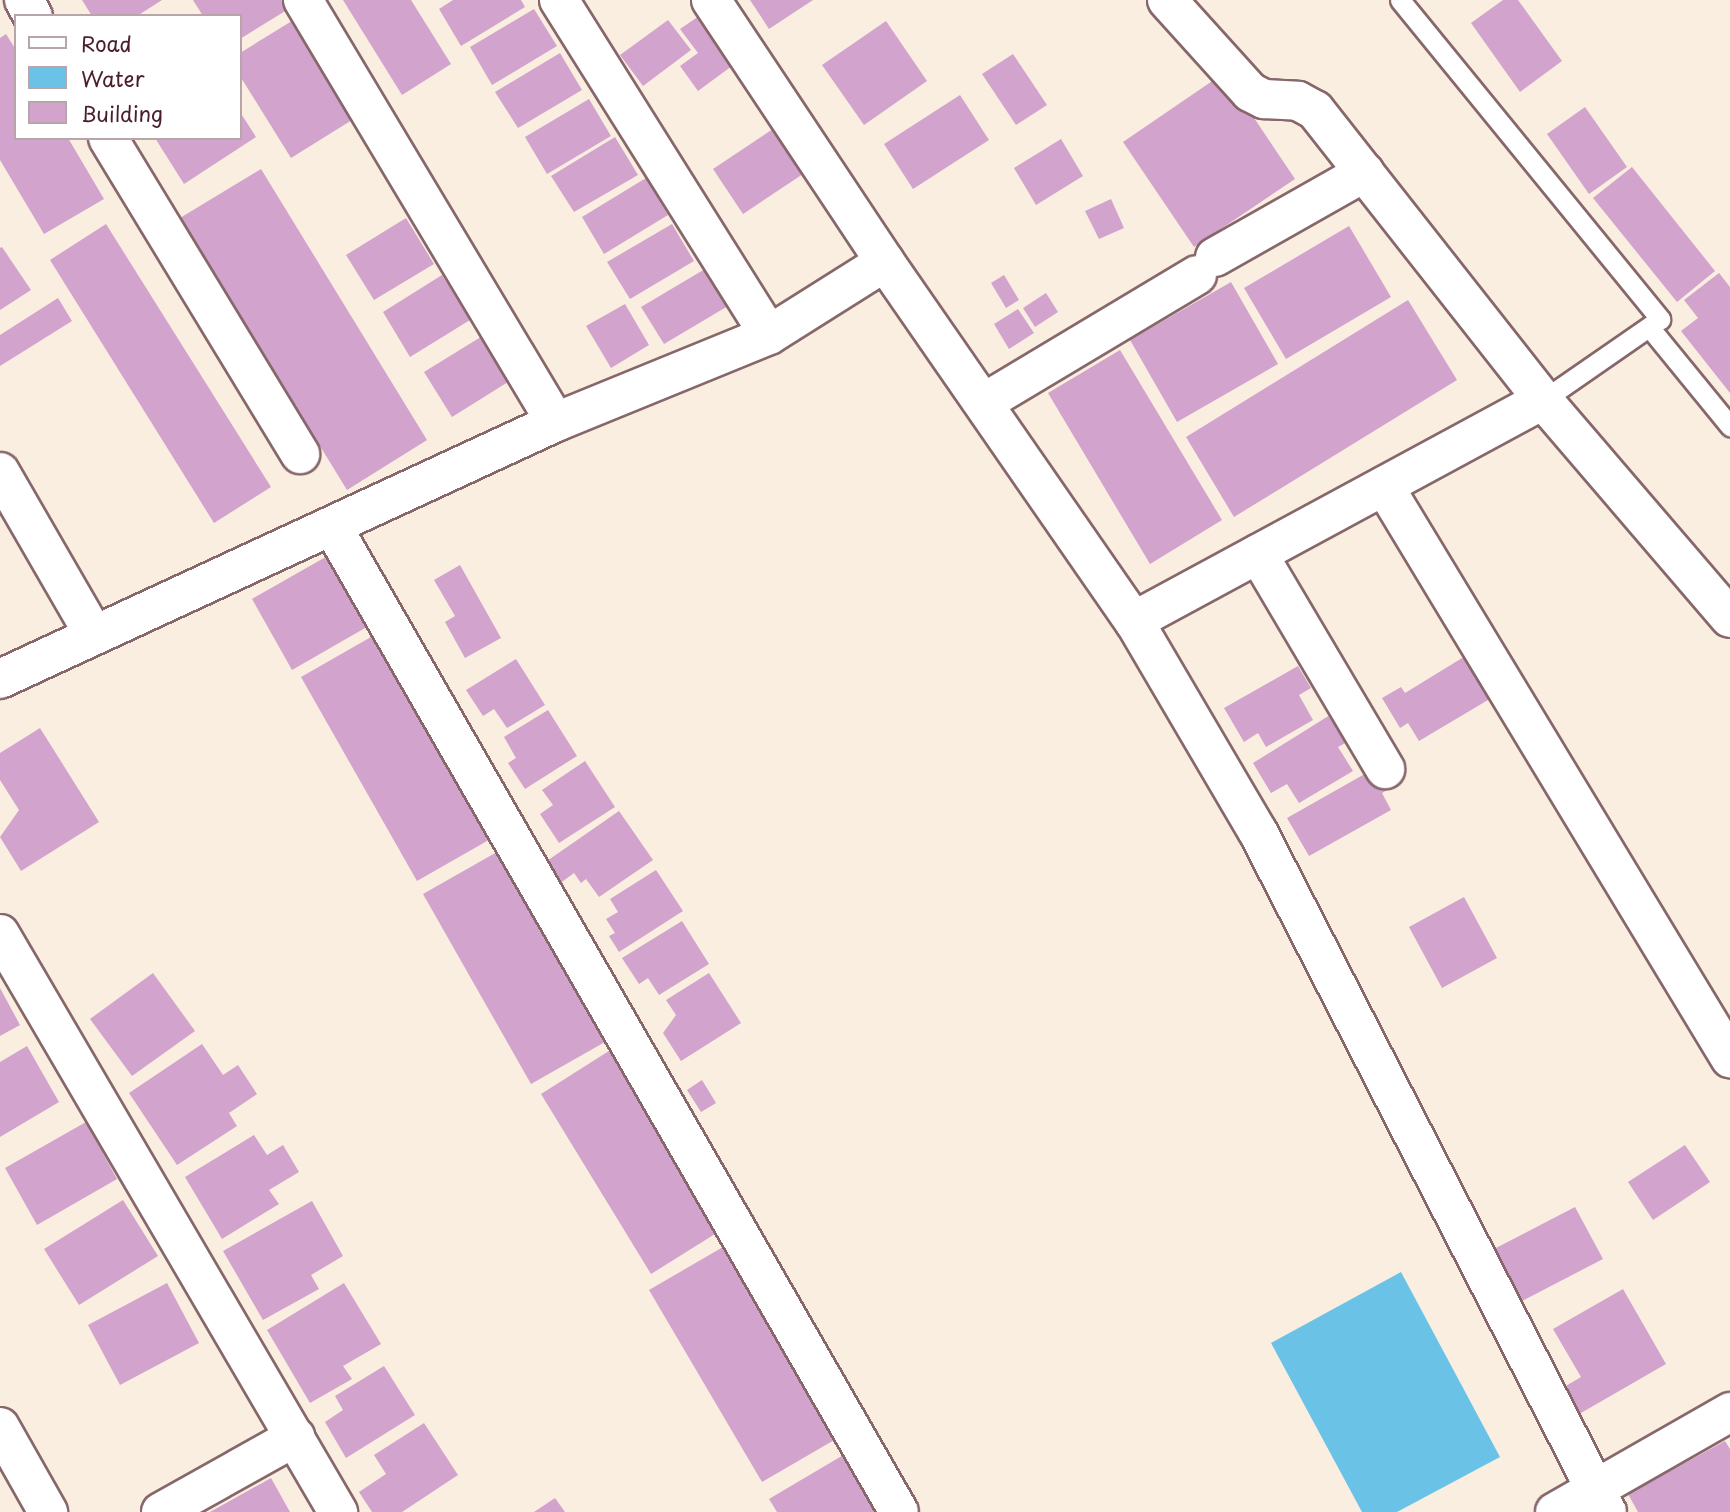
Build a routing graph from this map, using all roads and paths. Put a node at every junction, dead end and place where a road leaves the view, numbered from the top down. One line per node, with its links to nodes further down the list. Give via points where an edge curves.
1 (303, 0): 13 (street)
2 (559, 0): 10 (street)
3 (711, 0): 8 (street)
4 (1167, 0): 7 (street, via 1232,76 1264,99 1308,104)
5 (1400, 0): 9 (lane, via 1660,319)
6 (109, 140): 15 (street)
7 (1364, 172): 11 (street); 12 (street)
8 (885, 262): 10 (street); 12 (street)
9 (1650, 328): 11 (lane); 14 (lane)
10 (769, 335): 13 (street)
11 (1543, 400): 17 (street); 20 (street)
12 (985, 402): 21 (street)
13 (556, 422): 18 (street)
14 (1730, 426)
15 (300, 454)
16 (0, 472): 22 (street)
17 (1384, 486): 19 (street); 26 (street)
18 (332, 526): 22 (street); 34 (street)
19 (1258, 554): 21 (street); 24 (street)
20 (1730, 618)
21 (1134, 621): 30 (street, via 1258,832)
22 (94, 635): 23 (street)
23 (0, 678)
24 (1385, 769)
25 (0, 934): 29 (street)
26 (1730, 1058)
27 (1730, 1412): 30 (street)
28 (0, 1427): 31 (street)
29 (295, 1437): 32 (street); 33 (street)
30 (1600, 1501): 35 (street)
31 (48, 1512)
32 (161, 1512)
33 (338, 1512)
34 (899, 1512)
35 (1555, 1512)

